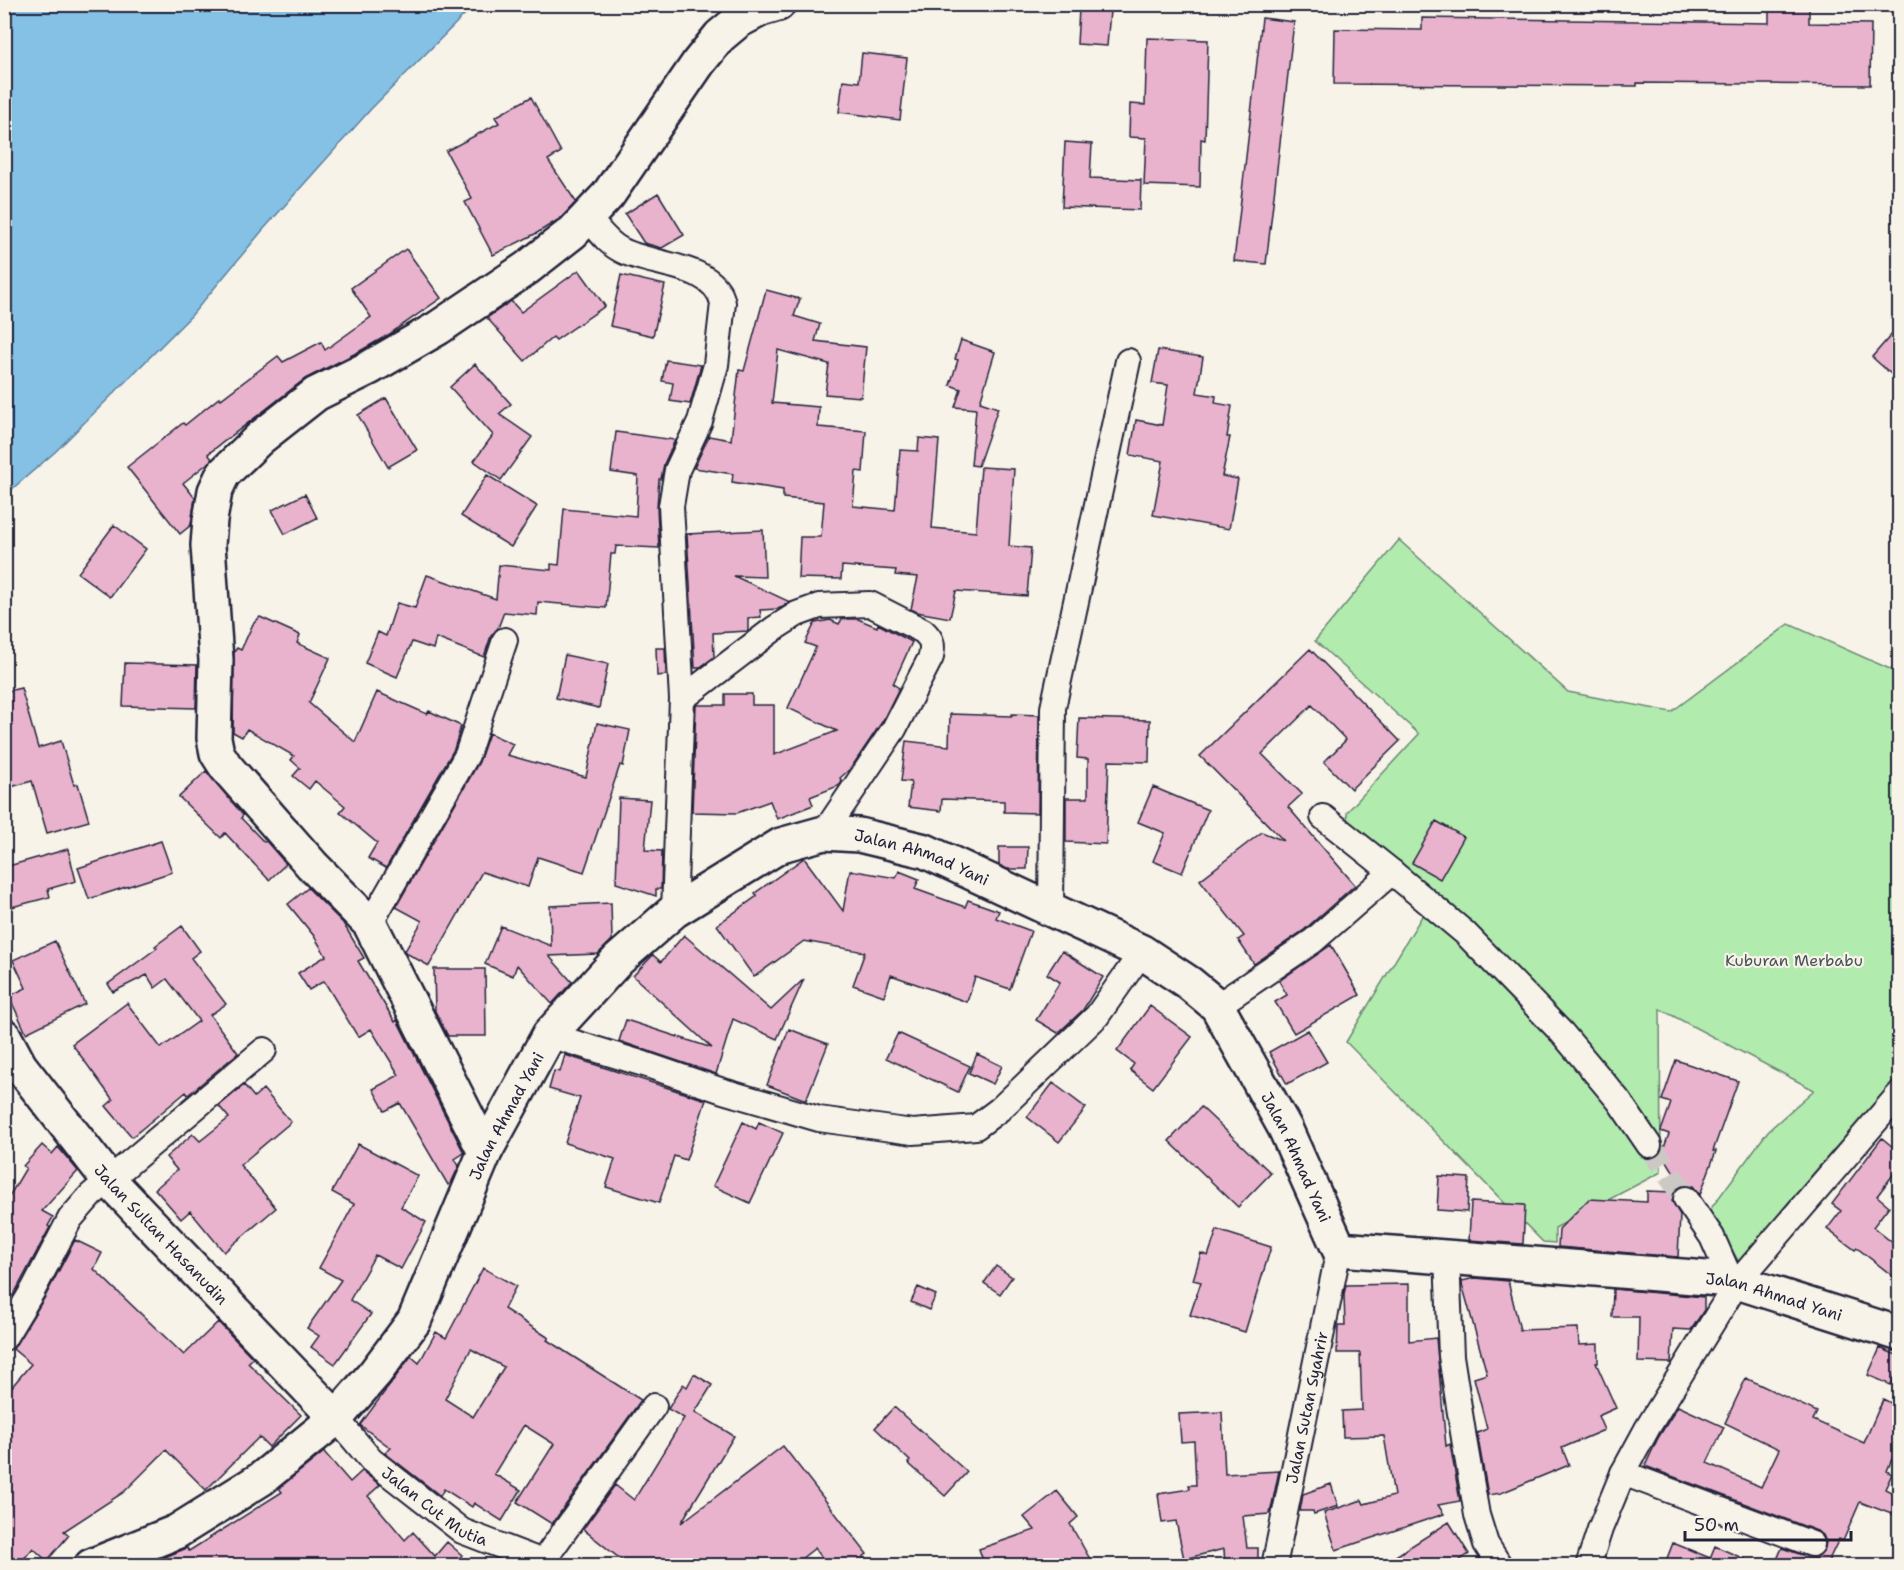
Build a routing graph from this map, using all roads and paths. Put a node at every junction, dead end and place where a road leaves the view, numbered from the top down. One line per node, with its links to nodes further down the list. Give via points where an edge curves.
1 (778, 4): 2 (street, via 738,21 720,36)
2 (588, 218): 5 (street, via 619,249 672,265 710,282 722,296 716,365 700,421 677,470 671,506); 11 (street, via 527,268 438,328 316,394 260,438 223,474 215,491 208,545 216,660 214,738 218,753 304,856)
3 (1128, 361): 9 (street, via 1053,708)
4 (505, 640): 11 (street, via 467,755)
5 (682, 699): 7 (street, via 775,628 796,614 819,606 870,604 931,638 931,657 894,729); 10 (street)
6 (1323, 818): 8 (street)
7 (824, 833): 9 (street, Jalan Ahmad Yani, via 859,835 925,851); 10 (street, Jalan Ahmad Yani, via 782,845)
8 (1392, 872): 13 (street, via 1313,940); 19 (street, via 1465,933 1562,1034 1619,1101)
9 (1051, 909): 12 (street, Jalan Ahmad Yani)
10 (674, 911): 14 (street, Jalan Ahmad Yani, via 618,960)
11 (370, 924): 20 (street)
12 (1142, 952): 13 (street, Jalan Ahmad Yani); 14 (street, via 1097,1016 976,1127 913,1132 819,1119)
13 (1217, 1006): 23 (street, Jalan Ahmad Yani, via 1284,1128)
14 (549, 1035): 20 (street, Jalan Ahmad Yani)
15 (4, 1036): 17 (street, Jalan Sultan Hasanudin)
16 (264, 1050): 21 (street)
17 (12, 1072): 21 (street, Jalan Sultan Hasanudin)
18 (1899, 1093): 25 (street)
19 (1649, 1145)
20 (485, 1152): 29 (street, Jalan Ahmad Yani, via 414,1321)
21 (108, 1179): 27 (street, via 70,1219); 29 (street, Jalan Sultan Hasanudin)
22 (1686, 1198): 25 (street, via 1712,1237)
23 (1339, 1250): 24 (street, Jalan Ahmad Yani); 34 (street, Jalan Sutan Syahrir)
24 (1447, 1257): 25 (street, Jalan Ahmad Yani); 35 (street, via 1451,1356 1477,1515 1486,1544)
25 (1734, 1282): 26 (street, Jalan Ahmad Yani); 30 (street)
26 (1899, 1334)
27 (4, 1338)
28 (654, 1406): 32 (street)
29 (336, 1418): 32 (street, Jalan Cut Mutia, via 371,1460 462,1531); 33 (street, Jalan Ahmad Yani, via 261,1479 177,1532)
30 (1623, 1473): 31 (street); 36 (street)
31 (1812, 1544)
32 (548, 1563)
33 (91, 1566)
34 (1274, 1566)
35 (1500, 1566)
36 (1588, 1566)

